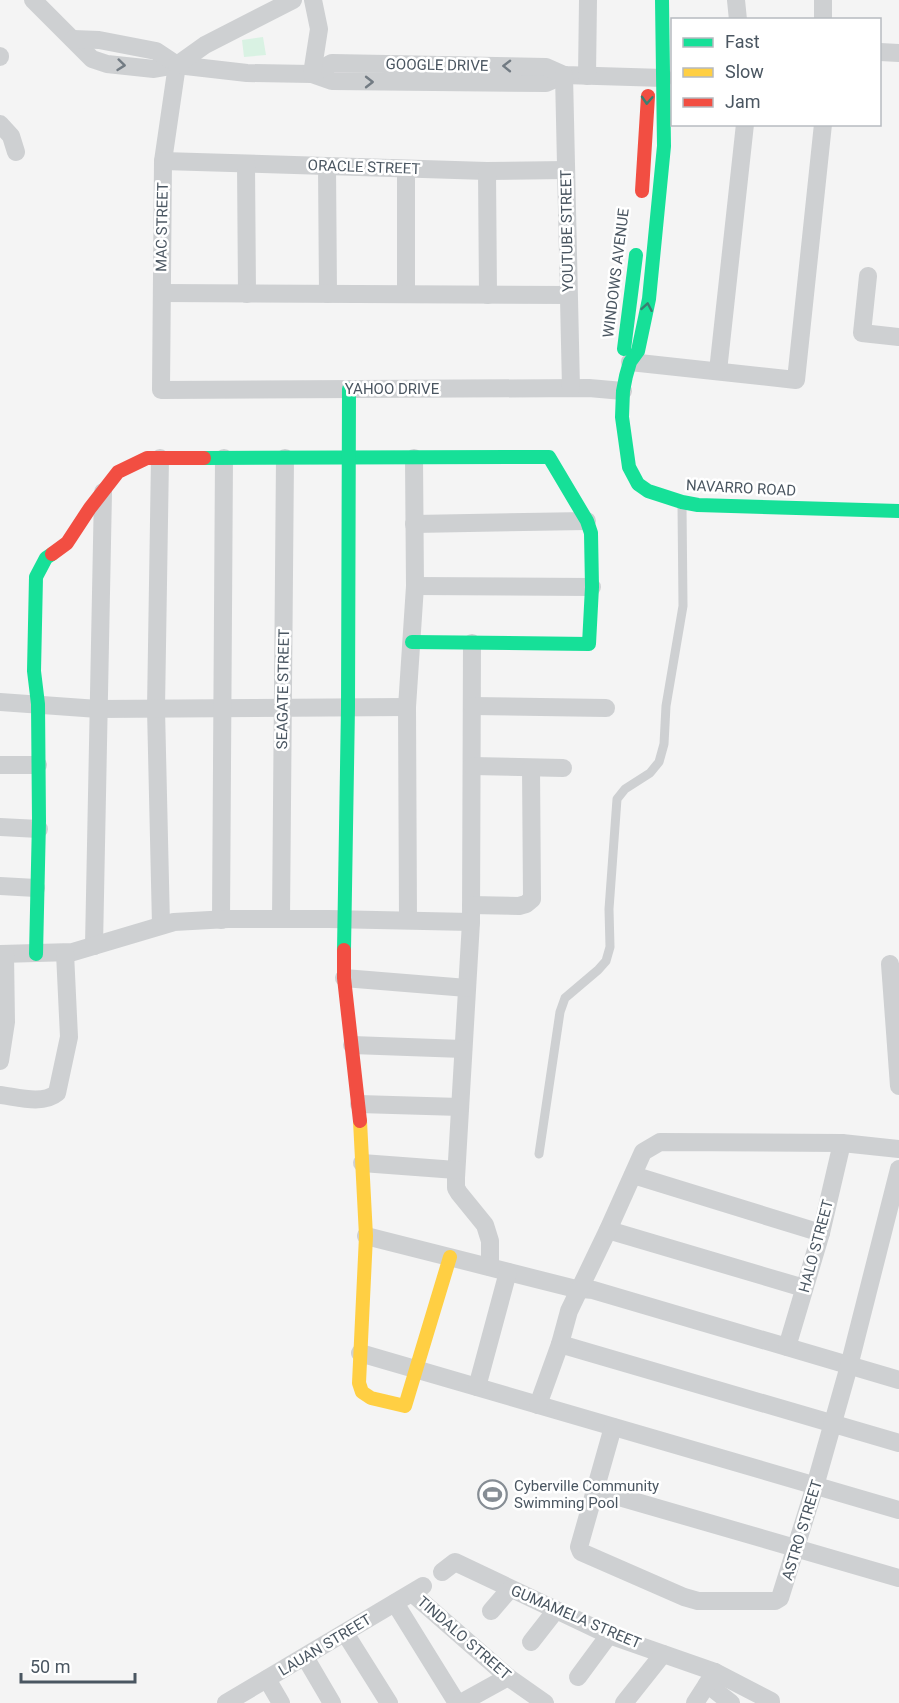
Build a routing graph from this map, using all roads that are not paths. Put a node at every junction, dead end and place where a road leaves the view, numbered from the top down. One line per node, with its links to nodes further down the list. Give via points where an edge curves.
1 (33, 0): 12 (street, GOOGLE DRIVE, via 92,59 154,69)
2 (293, 0): 12 (street, via 205,45)
3 (313, 0): 13 (street, via 320,29)
4 (588, 0): 16 (street)
5 (662, 0): 14 (street, WINDOWS AVENUE)
6 (736, 0): 8 (street)
7 (823, 0): 9 (street)
8 (738, 18)
9 (823, 18)
10 (881, 52): 11 (street)
11 (899, 53)
12 (177, 65): 13 (street, GOOGLE DRIVE, via 247,73); 21 (street, MAC STREET)
13 (312, 74): 15 (street, GOOGLE DRIVE, via 332,81 546,83)
14 (654, 74): 16 (street, GOOGLE DRIVE); 27 (street, WINDOWS AVENUE, one-way to 27); 37 (street, WINDOWS AVENUE, one-way to 14, via 638,351 649,299 664,146)
15 (564, 75): 16 (street, GOOGLE DRIVE); 25 (street, YOUTUBE STREET)
16 (587, 76)
17 (0, 124): 20 (street, via 11,136)
18 (745, 126): 38 (street)
19 (823, 126): 38 (street, via 796,380)
20 (16, 152)
21 (163, 161): 22 (street, ORACLE STREET); 30 (street, MAC STREET)
22 (246, 164): 23 (street, ORACLE STREET); 31 (street)
23 (327, 166): 24 (street, ORACLE STREET); 32 (street)
24 (406, 168): 26 (street, ORACLE STREET); 33 (street)
25 (566, 170): 26 (street, ORACLE STREET); 35 (street, YOUTUBE STREET)
26 (488, 171): 34 (street)
27 (641, 203)
28 (638, 236): 37 (street, WINDOWS AVENUE, via 624,349)
29 (868, 276): 36 (street, via 862,333)
30 (162, 293): 31 (street); 41 (street, MAC STREET)
31 (247, 294): 32 (street)
32 (328, 294): 33 (street)
33 (406, 294): 34 (street)
34 (488, 295): 35 (street)
35 (568, 295): 39 (street, YOUTUBE STREET)
36 (899, 338)
37 (630, 362): 38 (street); 42 (street, NAVARRO ROAD)
38 (718, 371)
39 (571, 388): 40 (street, YAHOO DRIVE); 42 (street, YAHOO DRIVE)
40 (349, 389): 41 (street, YAHOO DRIVE); 46 (street)
41 (161, 390)
42 (623, 391): 49 (street, NAVARRO ROAD, via 622,417 629,467 648,491)
43 (160, 458): 44 (street); 48 (street, via 147,458 118,472); 66 (street)
44 (224, 458): 45 (street); 63 (street)
45 (285, 458): 46 (street); 60 (street, SEAGATE STREET)
46 (349, 458): 47 (street); 61 (street)
47 (414, 458): 51 (street, via 549,457); 52 (street)
48 (103, 492): 58 (street, via 67,543 46,558 36,577 34,671); 65 (street)
49 (682, 502): 50 (street, NAVARRO ROAD); 99 (lane, via 683,606 666,706 664,744 659,762 650,773 617,799 610,948 606,961 565,998 560,1012)
50 (899, 511)
51 (587, 521): 52 (street); 54 (street, via 591,533)
52 (414, 524): 53 (street)
53 (415, 586): 54 (street); 55 (street)
54 (592, 587): 56 (street, via 589,644)
55 (412, 642): 56 (street); 62 (street)
56 (472, 643): 59 (street)
57 (0, 702): 58 (street)
58 (38, 704): 65 (street); 68 (street)
59 (472, 706): 64 (street); 69 (street)
60 (283, 707): 61 (street); 63 (street); 77 (street, SEAGATE STREET)
61 (348, 707): 62 (street); 78 (street)
62 (406, 707): 80 (street)
63 (222, 708): 66 (street); 79 (street)
64 (606, 708)
65 (98, 709): 66 (street); 82 (street)
66 (156, 709): 81 (street)
67 (0, 765): 68 (street)
68 (38, 765): 73 (street)
69 (472, 766): 70 (street); 76 (street)
70 (531, 768): 71 (street); 76 (street, via 532,899 519,906)
71 (563, 768)
72 (0, 827): 73 (street)
73 (39, 829): 75 (street)
74 (0, 886): 75 (street)
75 (36, 888): 85 (street)
76 (471, 914): 80 (street); 88 (street)
77 (281, 919): 78 (street); 79 (street)
78 (344, 919): 80 (street); 87 (street)
79 (221, 920): 81 (street)
80 (408, 920)
81 (161, 925): 82 (street)
82 (94, 946): 83 (street)
83 (64, 953): 85 (street); 94 (street, via 69,1037 57,1093 32,1099)
84 (3, 954): 85 (street); 92 (street, via 6,1022)
85 (36, 954)
86 (890, 964): 89 (street)
87 (344, 978): 88 (street); 90 (street)
88 (467, 988): 91 (street)
89 (896, 1007): 93 (street)
90 (352, 1045): 91 (street); 95 (street)
91 (463, 1049): 96 (street)
92 (0, 1061)
93 (899, 1075)
94 (0, 1095)
95 (359, 1104): 96 (street); 100 (street)
96 (460, 1107): 102 (street)
97 (842, 1143): 98 (street); 103 (street, via 660,1142 643,1152); 105 (street, HALO STREET)
98 (899, 1149)
99 (539, 1154)
100 (362, 1163): 102 (street); 106 (street)
101 (899, 1169): 114 (street, ASTRO STREET)
102 (456, 1170): 108 (street, via 456,1188 485,1225)
103 (633, 1175): 104 (street); 105 (street)
104 (608, 1230): 109 (street); 110 (street)
105 (821, 1233): 110 (street, HALO STREET)
106 (366, 1236): 107 (street); 113 (street)
107 (450, 1257): 108 (street); 115 (street)
108 (499, 1269): 109 (street); 117 (street)
109 (582, 1288): 111 (street, via 569,1311); 112 (street)
110 (804, 1288): 112 (street, HALO STREET)
111 (560, 1344): 118 (street); 119 (street)
112 (787, 1347): 114 (street)
113 (360, 1353): 115 (street); 115 (street, via 359,1383 370,1398 405,1406)
114 (849, 1366): 116 (street); 119 (street, ASTRO STREET)
115 (417, 1370): 117 (street)
116 (899, 1380)
117 (477, 1387): 118 (street)
118 (538, 1405): 120 (street)
119 (833, 1424): 121 (street); 122 (street, ASTRO STREET)
120 (613, 1427): 122 (street); 123 (street, ASTRO STREET)
121 (899, 1443)
122 (815, 1486): 124 (street); 125 (street, ASTRO STREET)
123 (595, 1490): 125 (street); 125 (street, ASTRO STREET, via 579,1547 581,1552 684,1598 775,1601 783,1591)
124 (899, 1510)
125 (795, 1549): 127 (street)
126 (442, 1572): 129 (street, GUMAMELA STREET, via 455,1562)
127 (899, 1578)
128 (418, 1589): 130 (street, LAUAN STREET); 138 (street, TINDALO STREET)
129 (510, 1589): 131 (street, GUMAMELA STREET); 132 (street)
130 (395, 1603): 133 (street, LAUAN STREET); 146 (street)
131 (556, 1610): 134 (street, GUMAMELA STREET); 135 (street)
132 (491, 1611)
133 (345, 1633): 137 (street, LAUAN STREET); 145 (street)
134 (609, 1635): 136 (street, GUMAMELA STREET); 139 (street)
135 (531, 1642)
136 (663, 1654): 140 (street, GUMAMELA STREET); 148 (street)
137 (305, 1657): 141 (street, LAUAN STREET); 144 (street)
138 (508, 1677): 146 (street); 147 (street, TINDALO STREET)
139 (578, 1677)
140 (711, 1678): 149 (street); 150 (street); 151 (street)
141 (267, 1679): 142 (street, LAUAN STREET); 143 (street)
142 (226, 1703)
143 (281, 1703)
144 (332, 1703)
145 (390, 1703)
146 (459, 1703)
147 (544, 1703)
148 (624, 1703)
149 (694, 1703)
150 (731, 1703)
151 (771, 1703)

